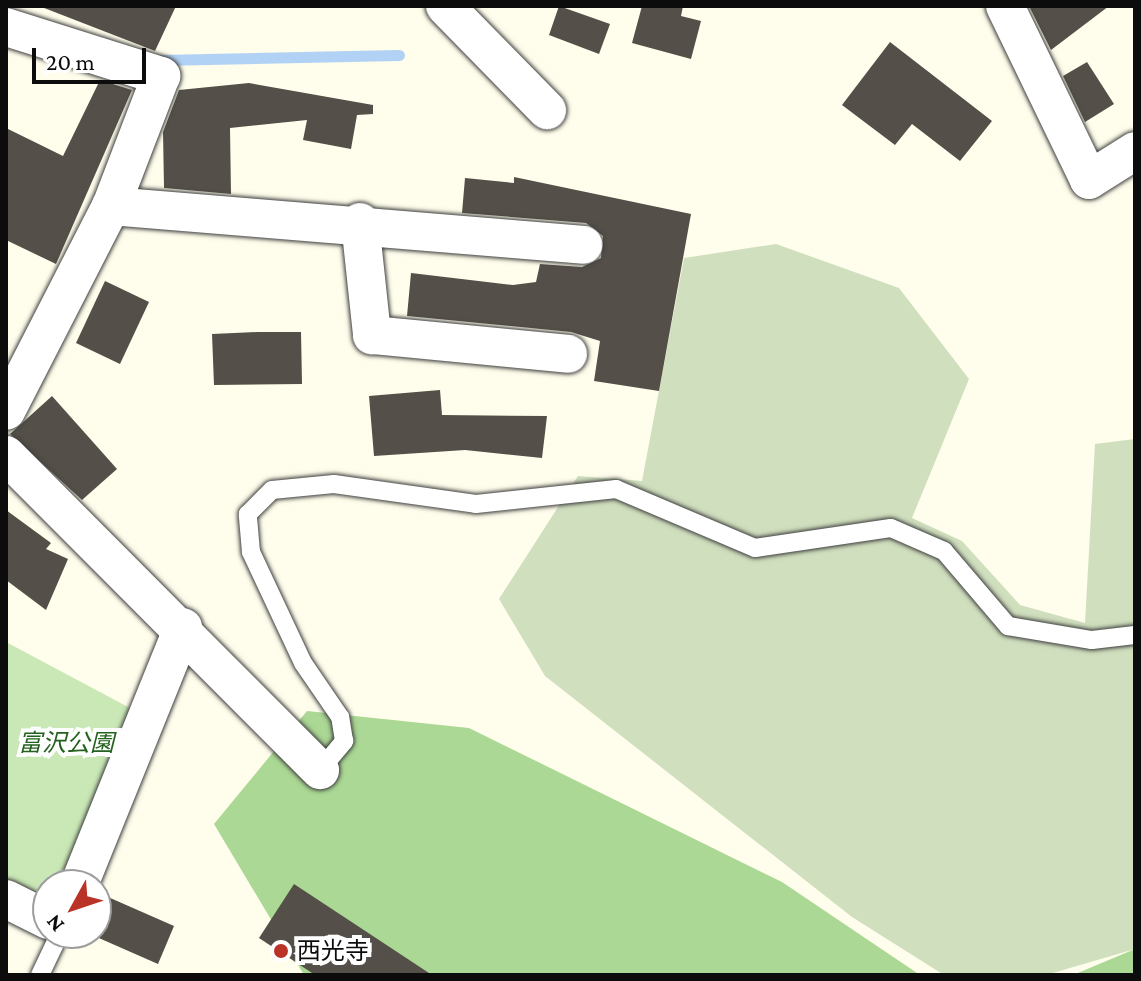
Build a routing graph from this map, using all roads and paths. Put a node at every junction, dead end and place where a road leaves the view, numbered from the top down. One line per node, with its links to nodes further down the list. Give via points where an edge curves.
1 (445, 6): 4 (street)
2 (1005, 6): 5 (street, via 1089,180)
3 (6, 27): 6 (street, via 161,76)
4 (547, 110)
5 (1135, 151)
6 (111, 206): 7 (street); 10 (street)
7 (360, 222): 8 (street); 9 (street, via 372,335)
8 (583, 245)
9 (568, 354)
10 (6, 411)
11 (6, 455): 12 (street)
12 (183, 627): 14 (street); 15 (street)
13 (1135, 635): 14 (lane, via 1092,640 1008,626 944,551 891,528 755,548 616,489 476,504 334,484 272,490 248,514 251,552 303,663 340,717 344,741)
14 (320, 770)
15 (85, 869)
16 (6, 899): 17 (street)
17 (32, 912)
18 (52, 949): 19 (lane)
19 (40, 975)

